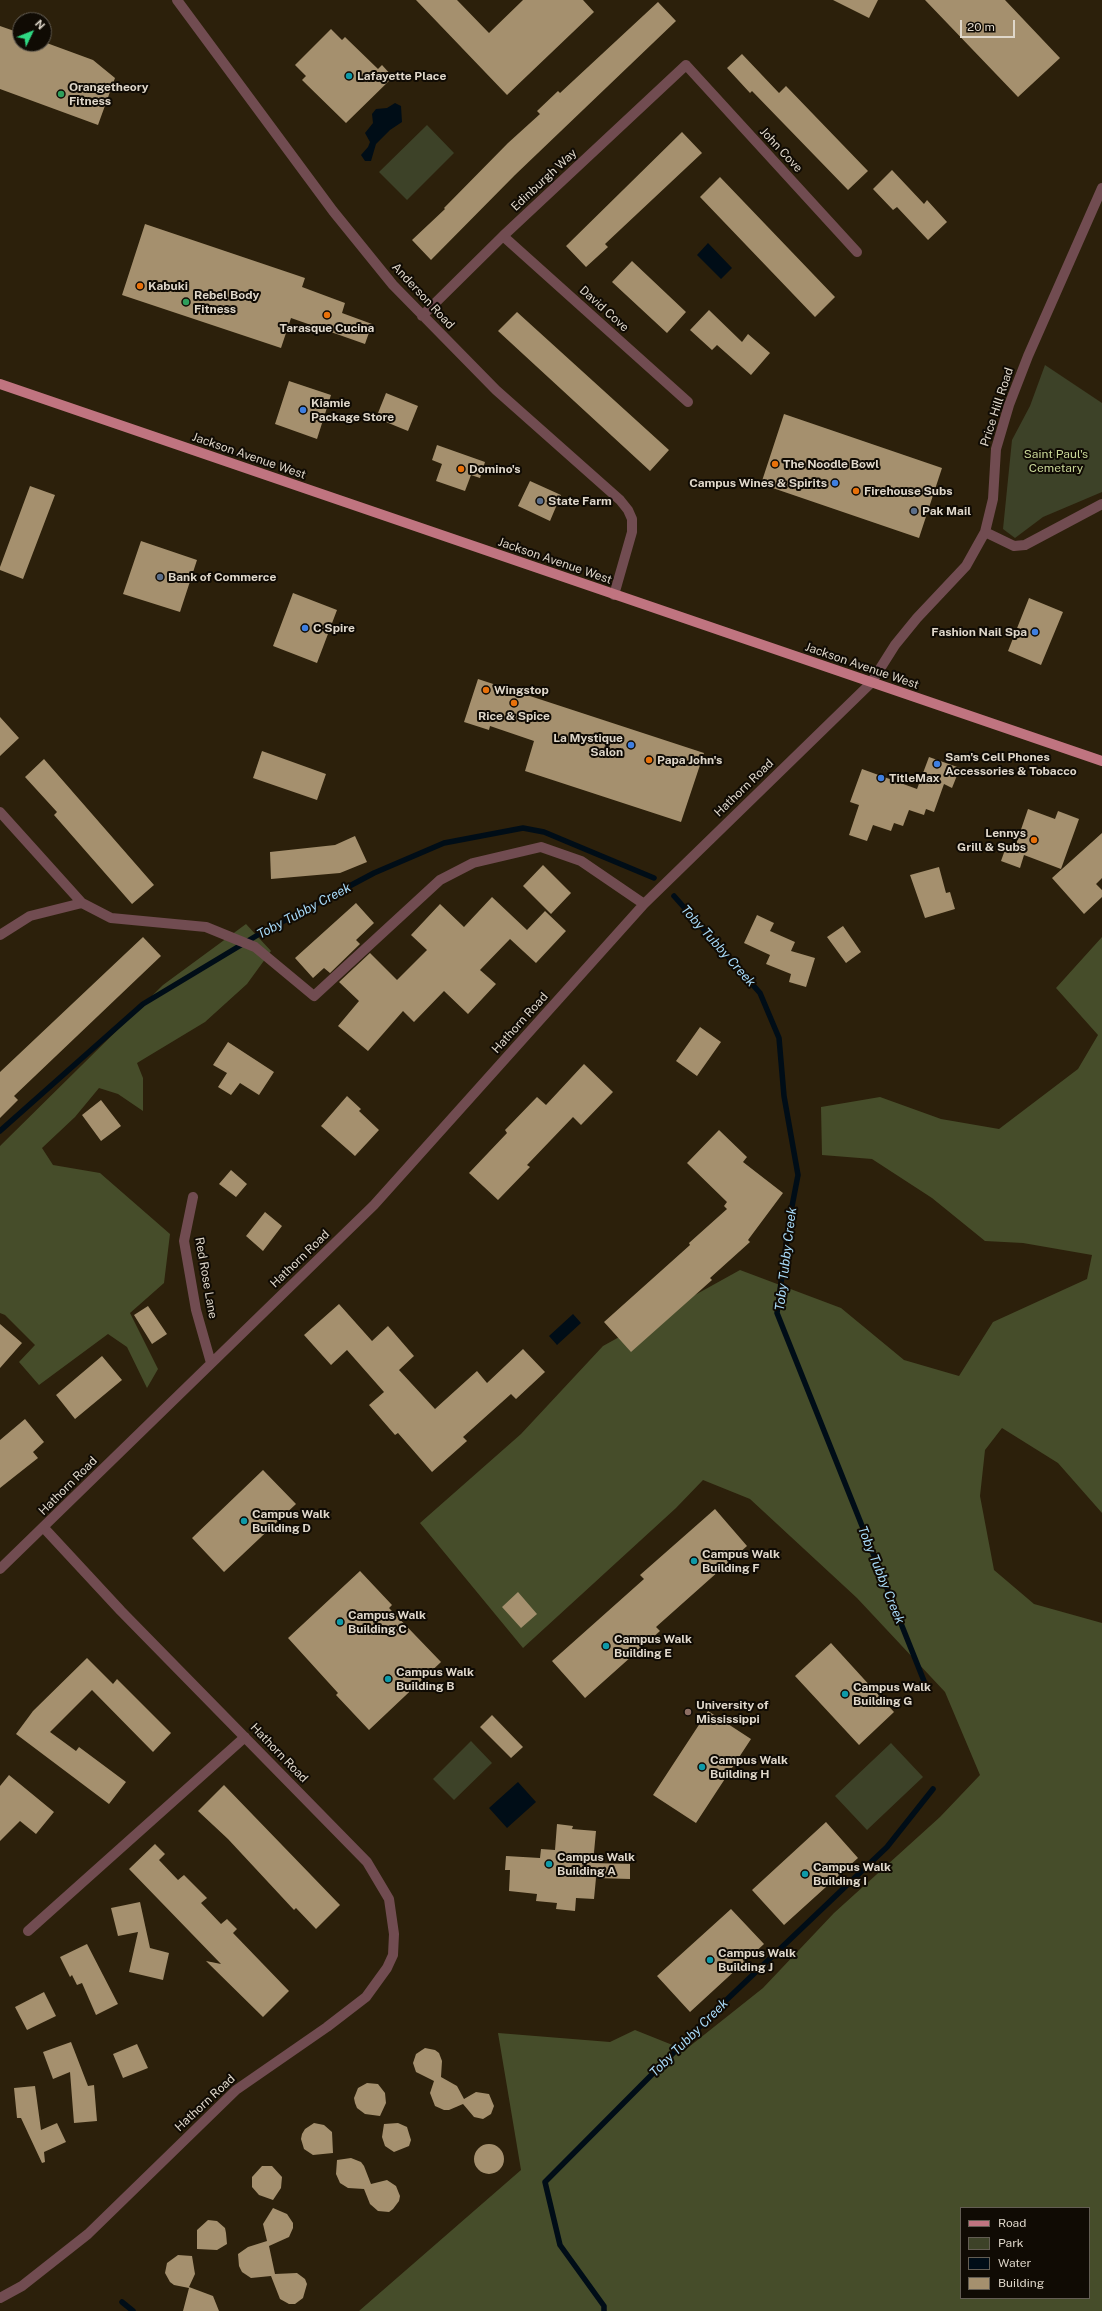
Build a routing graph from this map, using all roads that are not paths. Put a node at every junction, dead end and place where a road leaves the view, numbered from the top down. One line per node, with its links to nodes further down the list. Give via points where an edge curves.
1 (190, 0): 2 (street)
2 (179, 4): 7 (street, Anderson Road, via 333,211 393,285)
3 (686, 65): 5 (street, Edinburgh Way); 6 (street, John Cove)
4 (1102, 188): 11 (street, Price Hill Road, via 1009,405 996,449 993,499)
5 (503, 236): 7 (street, Edinburgh Way); 9 (street, David Cove)
6 (857, 252)
7 (422, 316): 12 (street, Anderson Road, via 496,390 620,500 628,510 632,520 632,532)
8 (0, 384): 12 (main road, Jackson Avenue West)
9 (688, 402)
10 (1102, 504): 11 (street, via 1025,545 1014,546)
11 (985, 532): 13 (street, Price Hill Road, via 966,566 917,618 895,645)
12 (614, 595): 13 (main road, Jackson Avenue West)
13 (871, 682): 14 (main road, Jackson Avenue West); 17 (street, Hathorn Road)
14 (1102, 761)
15 (0, 812): 16 (street)
16 (82, 903): 17 (street, via 112,918 206,927 255,947 314,996 440,880 473,863 541,847 581,861); 18 (street, via 30,916)
17 (644, 904): 20 (street, Hathorn Road, via 374,1205)
18 (0, 935)
19 (193, 1197): 20 (street, Red Rose Lane, via 184,1241 196,1310)
20 (211, 1363): 21 (street, Hathorn Road)
21 (44, 1528): 22 (street); 23 (street, Hathorn Road, via 121,1611)
22 (0, 1569)
23 (245, 1737): 24 (street); 25 (street, Hathorn Road, via 367,1862 389,1899 394,1934 393,1955 366,1997 236,2090 88,2234 22,2286)
24 (28, 1931)
25 (0, 2298)

